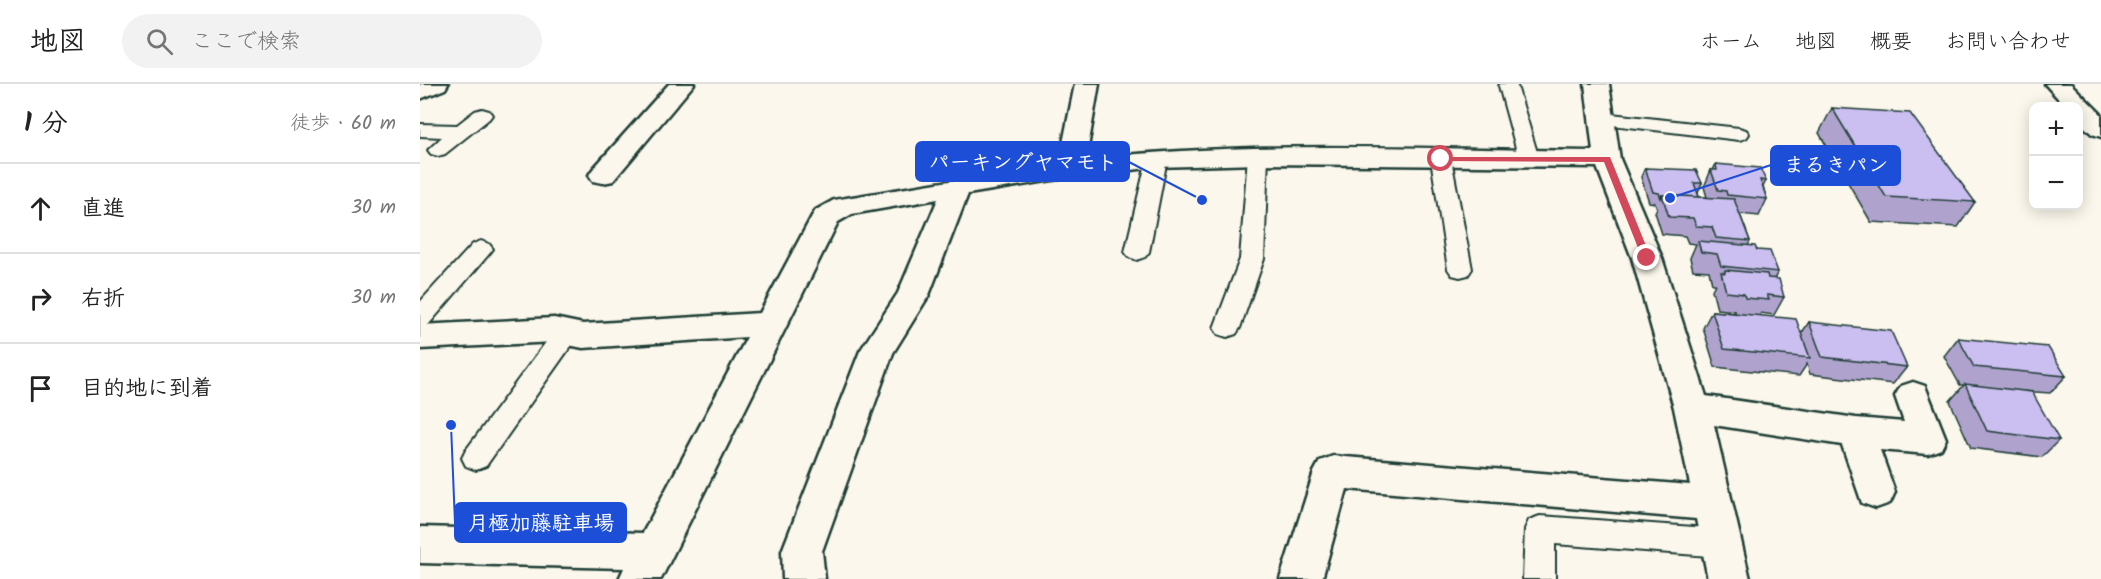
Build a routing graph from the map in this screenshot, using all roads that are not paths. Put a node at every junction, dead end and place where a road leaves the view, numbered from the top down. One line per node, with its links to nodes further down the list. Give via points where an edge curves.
1 (436, 84): 7 (street)
2 (682, 84): 21 (street)
3 (1087, 84): 20 (street)
4 (1597, 84): 9 (street)
5 (2057, 84): 10 (street)
6 (1508, 86): 18 (lane)
7 (420, 92)
8 (482, 115): 12 (lane)
9 (1602, 119): 13 (lane); 19 (street)
10 (2101, 129)
11 (420, 130): 12 (lane)
12 (461, 131): 14 (lane)
13 (1739, 134)
14 (438, 150)
15 (1258, 156): 16 (street); 17 (street); 28 (lane, via 1252,259)
16 (1157, 159): 20 (street); 24 (lane)
17 (1441, 159): 18 (street); 25 (lane)
18 (1529, 159): 19 (street)
19 (1607, 159): 32 (street, via 1647,258)
20 (1071, 169): 22 (street)
21 (603, 175)
22 (957, 187): 27 (street, via 844,206 826,216); 40 (street, via 913,295 877,351 802,551)
23 (481, 249): 26 (lane)
24 (1137, 252)
25 (1460, 269)
26 (420, 318)
27 (769, 324): 29 (street, via 583,336); 39 (street)
28 (1227, 328)
29 (567, 333): 30 (street, via 554,330); 34 (lane)
30 (420, 337)
31 (1913, 396): 33 (street, via 1928,439)
32 (1692, 408): 33 (street); 36 (street)
33 (1856, 433): 35 (street)
34 (476, 458)
35 (1876, 492)
36 (1713, 504): 37 (street); 41 (street, via 1333,472)
37 (1722, 543): 42 (lane, via 1540,529); 43 (street)
38 (420, 545): 39 (street)
39 (647, 565)
40 (804, 579)
41 (1301, 579)
42 (1539, 579)
43 (1730, 579)

